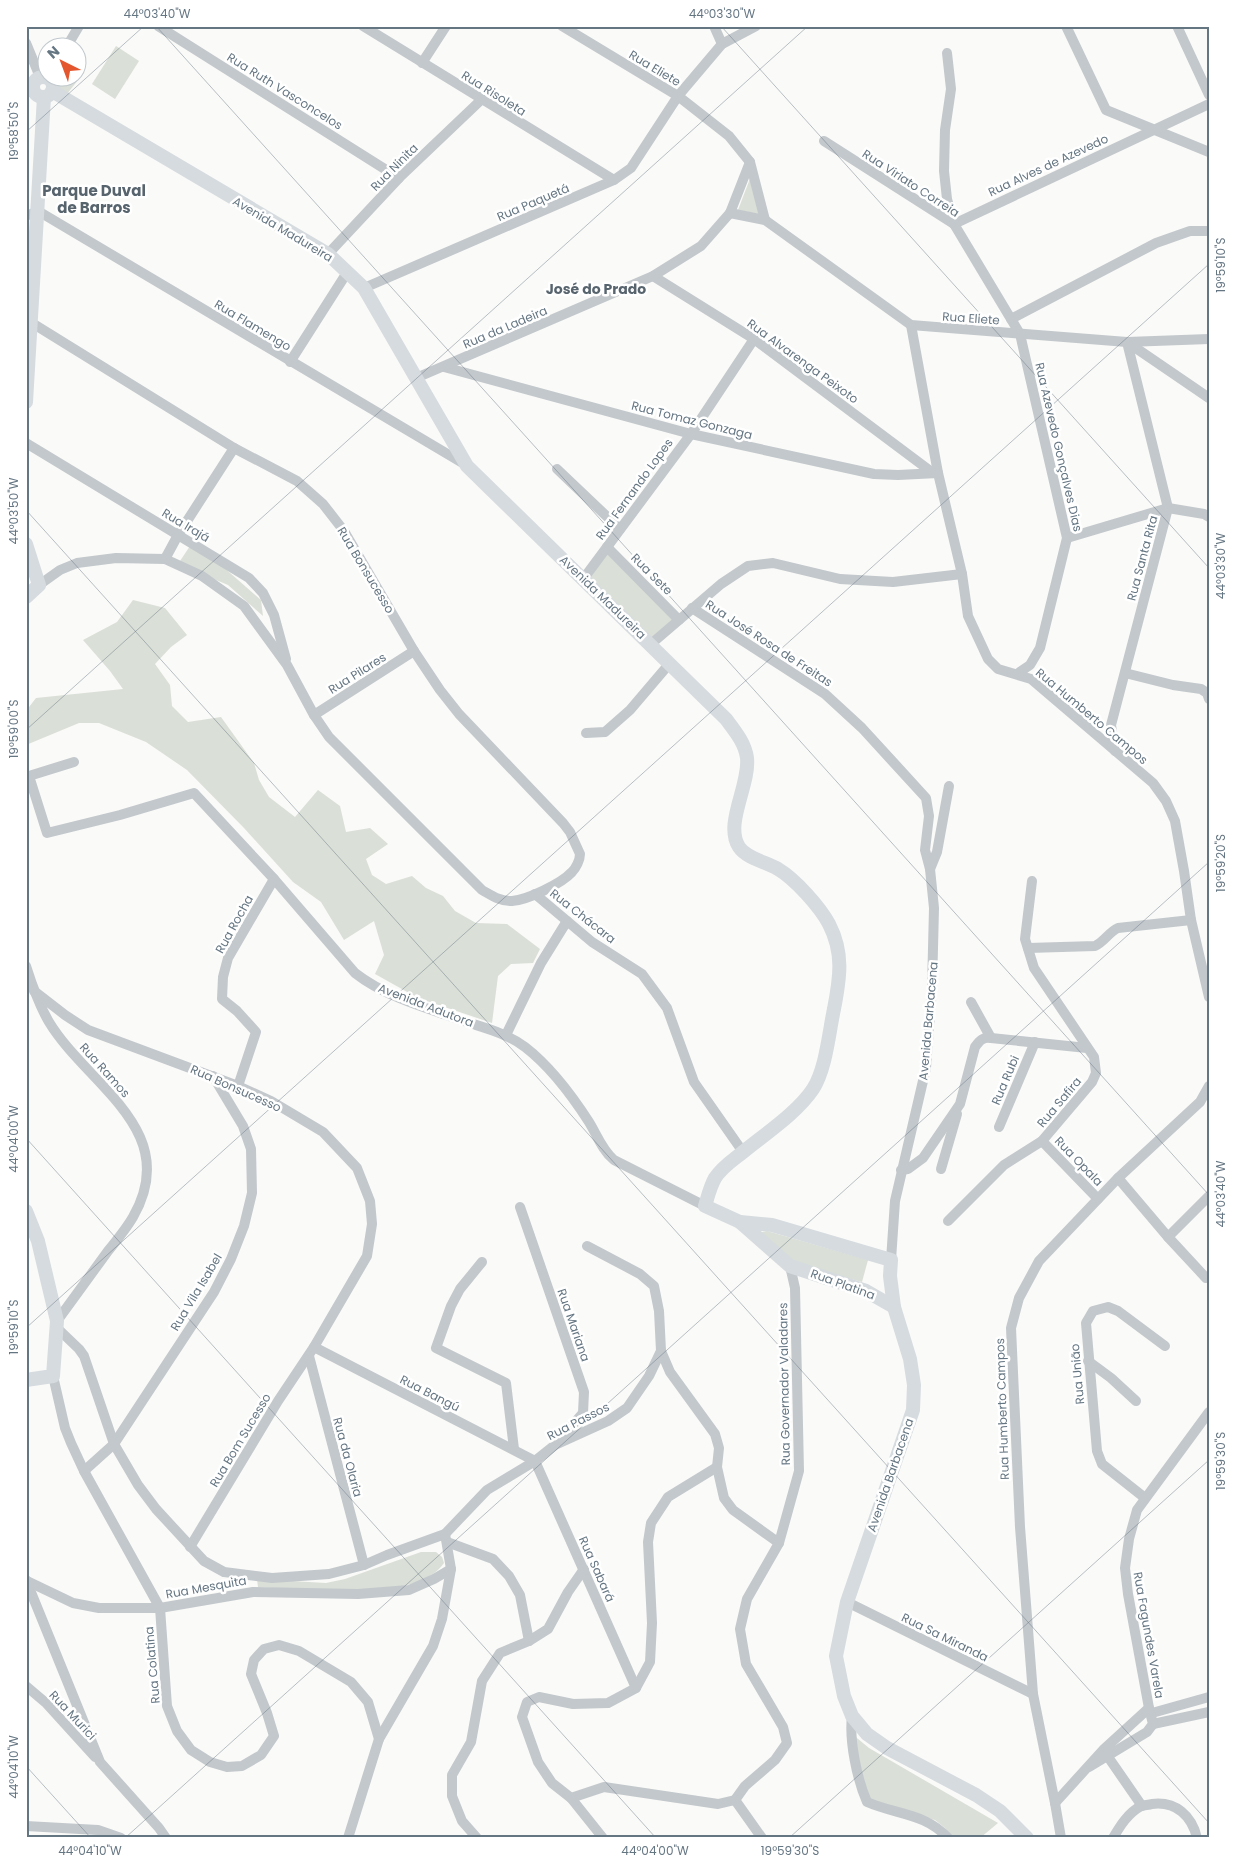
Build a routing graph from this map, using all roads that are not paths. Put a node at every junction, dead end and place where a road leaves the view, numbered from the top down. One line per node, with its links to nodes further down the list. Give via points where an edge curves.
1 (79, 26): 10 (street)
2 (158, 26): 26 (street, Rua Ruth Vasconcelos)
3 (363, 26): 15 (street, Rua Risoleta)
4 (446, 26): 15 (street)
5 (562, 26): 19 (street, Rua Eliete)
6 (714, 26): 12 (street)
7 (756, 26): 12 (street)
8 (1066, 26): 22 (street, via 1106,110)
9 (1176, 26): 18 (street)
10 (72, 38)
11 (26, 43): 14 (street)
12 (722, 44): 19 (street, Rua Paquetá)
13 (947, 53): 31 (street, via 951,89 944,171)
14 (38, 63)
15 (422, 63): 20 (street, Rua Risoleta)
16 (38, 80): 17 (street, via 34,82)
17 (39, 93): 29 (street); 33 (street, Avenida Madureira)
18 (1209, 95)
19 (678, 96): 25 (street, Rua Eliete, via 729,136); 27 (street, Rua Paquetá, via 630,168)
20 (481, 100): 26 (street, Rua Ninita); 27 (street, Rua Risoleta)
21 (1209, 104): 22 (street, Rua Alves de Azevedo)
22 (1154, 129): 24 (street); 31 (street, Rua Alves de Azevedo)
23 (824, 141): 31 (street, Rua Viriato Correia)
24 (1209, 152)
25 (750, 162): 28 (street, Rua da Ladeira); 30 (street, Rua Eliete)
26 (399, 178): 33 (street, Rua Ninita)
27 (614, 180): 36 (street, Rua Paquetá)
28 (730, 212): 30 (street); 35 (street, Rua da Ladeira, via 702,246)
29 (32, 213): 38 (street); 44 (street, Rua Flamengo)
30 (765, 220): 39 (street)
31 (954, 224): 37 (street, Rua Viriato Correia)
32 (1209, 231): 37 (street, via 1190,231 1156,244)
33 (328, 254): 34 (street, Avenida Madureira)
34 (348, 271): 36 (street, Avenida Madureira); 44 (street)
35 (653, 276): 41 (street, Rua Alvarenga Peixoto); 45 (street, Rua da Ladeira)
36 (364, 288): 46 (street, Avenida Madureira)
37 (1011, 319): 40 (street, Rua Viriato Correia)
38 (29, 324): 48 (street); 51 (street, Rua Bonsucesso)
39 (911, 325): 40 (street, Rua Eliete); 54 (street, Rua Humberto Campos)
40 (1020, 334): 43 (street, Rua Eliete); 59 (street, Rua Azevedo Gonçalves Dias)
41 (754, 339): 49 (street, Rua Fernando Lopes); 54 (street, Rua Alvarenga Peixoto)
42 (1209, 339): 43 (street, Rua Eliete)
43 (1127, 342): 47 (street); 55 (street, Rua Santa Rita)
44 (290, 362): 52 (street, Rua Flamengo)
45 (444, 367): 46 (street, Rua da Ladeira); 49 (street, Rua Tomaz Gonzaga)
46 (416, 378): 52 (street, Avenida Madureira)
47 (1209, 398)
48 (26, 402)
49 (691, 434): 54 (street, Rua Tomaz Gonzaga, via 874,474); 57 (street, Rua Fernando Lopes)
50 (26, 443): 58 (street, Rua Irajá)
51 (234, 448): 58 (street); 70 (street, Rua Bonsucesso, via 296,481 323,504 344,531)
52 (467, 466): 64 (street, Avenida Madureira)
53 (557, 469): 57 (street)
54 (936, 473): 63 (street, Rua Humberto Campos)
55 (1168, 508): 56 (street); 59 (street); 73 (street, Rua Santa Rita)
56 (1209, 517)
57 (620, 529): 61 (street, Rua Fernando Lopes)
58 (178, 535): 62 (street); 72 (street, Rua Irajá, via 249,578 263,593 274,615)
59 (1067, 538): 74 (street, Rua Azevedo Gonçalves Dias, via 1040,648 1030,665)
60 (26, 544): 65 (street)
61 (607, 547): 64 (street, Rua Fernando Lopes); 68 (street, Rua Sete)
62 (165, 559): 65 (street, via 116,558 77,563); 72 (street, via 202,576 244,606)
63 (962, 574): 67 (street, via 893,582 840,579 773,563 748,566); 74 (street, Rua Humberto Campos, via 968,616 988,660 998,669)
64 (584, 578): 69 (street, Avenida Madureira)
65 (39, 585): 66 (street)
66 (26, 597)
67 (692, 608): 68 (street); 81 (street, Rua José Rosa de Freitas, via 825,694 907,777 926,798 929,816 926,850)
68 (679, 620): 69 (street)
69 (651, 644): 71 (street, Avenida Madureira)
70 (414, 652): 76 (street, Rua Pilares); 84 (street, Rua Bonsucesso, via 459,714 570,832 580,854 573,872)
71 (670, 663): 77 (street, via 630,710 606,732); 102 (street, Avenida Madureira, via 726,718 741,739 747,759 735,823 734,838 740,849 779,869 795,882 829,923 838,946 840,976 822,1069 814,1088 800,1105)
72 (287, 665): 76 (street, Rua Chácara)
73 (1125, 673): 75 (street, via 1201,689 1207,692); 78 (street, Rua Santa Rita, via 1111,725)
74 (1017, 674): 78 (street, Rua Humberto Campos, via 1031,679)
75 (1209, 699)
76 (314, 715): 84 (street, Rua Chácara, via 329,737 482,890 495,898 511,901)
77 (586, 733)
78 (1115, 751): 85 (street, Rua Humberto Campos, via 1153,783 1166,800 1174,821)
79 (74, 762): 82 (street, Avenida Adutora, via 29,776 47,833 194,793)
80 (949, 786): 81 (street, via 937,852)
81 (930, 869): 104 (street, Avenida Barbacena, via 934,908 926,1068)
82 (274, 878): 92 (street, Avenida Adutora, via 364,981 406,1000); 97 (street, Rua Rocha, via 228,958 223,977 222,998 256,1032)
83 (1032, 880): 87 (street, Rua Safira, via 1025,939)
84 (535, 894): 86 (street, Rua Chácara)
85 (1191, 920): 87 (street, via 1118,928 1095,946); 90 (street, Rua Humberto Campos)
86 (567, 921): 92 (street, via 541,963); 102 (street, Rua Chácara, via 592,942 642,974 668,1008 694,1082)
87 (1028, 948): 95 (street, Rua Safira, via 1034,968)
88 (26, 966): 89 (street)
89 (34, 991): 96 (street, Rua Bonsucesso, via 88,1030); 121 (street, Rua Ramos, via 49,1022 116,1099 138,1132 146,1152 148,1169 143,1194 133,1217)
90 (1209, 997)
91 (971, 1002): 93 (street)
92 (506, 1035): 108 (street, Avenida Adutora, via 555,1074 607,1154)
93 (991, 1038): 94 (street); 99 (street, via 980,1040 976,1047)
94 (1035, 1042): 95 (street); 100 (street, Rua Rubi)
95 (1087, 1048): 101 (street, Rua Safira, via 1094,1057 1094,1078)
96 (213, 1076): 97 (street, Rua Bonsucesso); 130 (street, Rua Vila Isabel, via 243,1126 251,1149 252,1193 244,1226 214,1292)
97 (238, 1086): 123 (street, Rua Bonsucesso, via 271,1101 323,1132 357,1168 370,1201 372,1224 367,1256)
98 (1209, 1086): 105 (street, Rua Humberto Campos, via 1200,1102)
99 (960, 1104): 103 (street); 104 (street, via 924,1158)
100 (999, 1127)
101 (1042, 1142): 107 (street, Rua Opala); 111 (street, Rua Safira, via 1004,1165)
102 (743, 1152): 108 (street, Avenida Madureira, via 716,1176)
103 (941, 1169)
104 (901, 1170): 116 (street, Avenida Barbacena, via 895,1201)
105 (1118, 1178): 107 (street, Rua Humberto Campos); 113 (street)
106 (1209, 1196): 113 (street)
107 (1098, 1199): 149 (street, Rua Humberto Campos, via 1039,1261 1019,1298 1011,1328 1020,1528)
108 (705, 1206): 112 (street, Avenida Adutora)
109 (520, 1207): 131 (street, Rua Mariana, via 584,1392 583,1413)
110 (26, 1211): 114 (street)
111 (948, 1221)
112 (740, 1222): 116 (street, via 772,1225); 118 (street, Avenida Adutora)
113 (1168, 1237): 119 (street)
114 (32, 1239): 121 (street)
115 (587, 1246): 124 (street, via 640,1274 654,1286)
116 (891, 1260): 120 (street, Avenida Barbacena)
117 (482, 1262): 132 (street, via 460,1288 436,1348 506,1383)
118 (790, 1266): 120 (street, Rua Platina, via 866,1291); 138 (street, Rua Governador Valadares, via 795,1288 799,1471)
119 (1206, 1278)
120 (894, 1307): 144 (street, Avenida Barbacena, via 910,1359 913,1410)
121 (57, 1324): 126 (street); 130 (street, via 84,1356)
122 (1164, 1346): 125 (street, Rua União, via 1108,1307 1093,1311 1086,1323)
123 (311, 1351): 132 (street, Rua Bangú); 139 (street, Rua Bom Sucesso); 140 (street, Rua da Olaria)
124 (661, 1351): 131 (street, Rua Passos, via 649,1376 627,1408 608,1421); 134 (street, via 670,1372 715,1434 719,1448)
125 (1088, 1361): 128 (street); 136 (street, Rua União, via 1097,1451 1102,1464)
126 (53, 1376): 127 (street); 135 (street, Rua Colatina, via 65,1428)
127 (26, 1380)
128 (1136, 1401)
129 (1207, 1417): 136 (street, Rua Fagundes Varela)
130 (114, 1444): 135 (street, Rua Vila Isabel); 139 (street, via 138,1485)
131 (556, 1445): 133 (street, Rua Passos)
132 (514, 1449): 133 (street, Rua Bangú)
133 (535, 1461): 137 (street, Rua Passos, via 487,1490); 142 (street, Rua Sabará)
134 (717, 1467): 138 (street, via 724,1498 733,1510); 148 (street, via 668,1497 651,1523 648,1542 652,1623 650,1662)
135 (84, 1471): 145 (street, Rua Colatina)
136 (1145, 1498): 151 (street, Rua Fagundes Varela, via 1137,1510 1125,1568)
137 (446, 1538): 140 (street); 141 (street); 146 (street, via 493,1559 509,1576 520,1595)
138 (779, 1543): 159 (street, Rua Governador Valadares, via 747,1599 740,1629 746,1664 783,1727 787,1744)
139 (190, 1547): 140 (street, via 204,1561 224,1572 272,1578 329,1574)
140 (364, 1565)
141 (451, 1569): 145 (street, Rua Mesquita, via 409,1590 358,1594 253,1592); 155 (street, via 442,1619 433,1646)
142 (584, 1569): 146 (street, via 548,1629); 148 (street, Rua Sabará)
143 (26, 1580): 145 (street, Rua Mesquita, via 73,1603 99,1608); 157 (street)
144 (847, 1602): 149 (street, Rua Sa Miranda); 153 (street, Avenida Barbacena, via 836,1656 844,1696)
145 (160, 1608): 155 (street, Rua Colatina, via 167,1706 177,1731 191,1750 210,1762 227,1767 242,1766 261,1755 274,1736 251,1674 254,1660 264,1649 279,1645 299,1651 350,1682 368,1702)
146 (529, 1641): 167 (street, via 500,1652 482,1681 471,1742 452,1775 452,1796 462,1821)
147 (26, 1686): 157 (street, Rua Murici)
148 (636, 1688): 158 (street, via 608,1703 573,1704 539,1697 528,1702 522,1717 538,1762 552,1783)
149 (1033, 1694): 160 (street, Rua Humberto Campos)
150 (1209, 1697): 151 (street)
151 (1150, 1710): 154 (street, Rua Fagundes Varela); 156 (street)
152 (1209, 1712): 154 (street)
153 (852, 1716): 169 (street, via 850,1731 862,1793 867,1802 926,1820 940,1828); 170 (street, Avenida Barbacena, via 867,1734 887,1748 1000,1811)
154 (1154, 1724): 156 (street, via 1147,1732)
155 (380, 1739): 166 (street)
156 (1105, 1753): 160 (street); 161 (street)
157 (100, 1762): 165 (street, Rua Murici)
158 (571, 1798): 159 (street, via 604,1787 718,1804); 168 (street)
159 (735, 1800): 163 (street)
160 (1055, 1803): 171 (street, Rua Humberto Campos)
161 (1142, 1806): 172 (street, via 1124,1820); 173 (street, via 1168,1804 1177,1808 1194,1826)
162 (26, 1826): 164 (street, via 98,1830)
163 (763, 1837)
164 (121, 1838)
165 (166, 1838)
166 (348, 1838)
167 (477, 1838)
168 (603, 1838)
169 (948, 1838)
170 (1027, 1838)
171 (1061, 1838)
172 (1113, 1838)
173 (1197, 1838)

